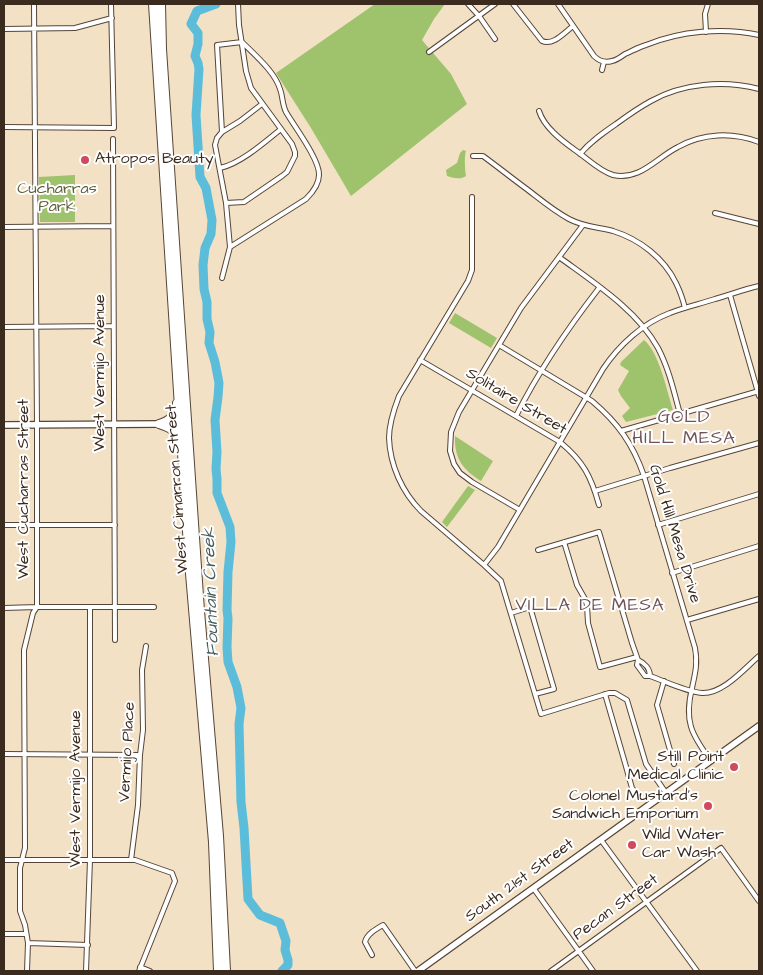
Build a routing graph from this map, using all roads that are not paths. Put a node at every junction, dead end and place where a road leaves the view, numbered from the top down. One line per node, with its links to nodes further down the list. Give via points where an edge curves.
1 (34, 4): 15 (street, West Cucharras Street)
2 (112, 4): 12 (street)
3 (153, 4): 57 (highway, West Cimarron Street)
4 (161, 4): 130 (highway, West Cimarron Street, via 180,327 219,836)
5 (238, 4): 19 (street)
6 (468, 4): 11 (street)
7 (495, 4): 11 (street)
8 (513, 4): 13 (street, via 545,43)
9 (558, 4): 13 (street)
10 (706, 4): 16 (street)
11 (479, 16): 18 (street); 20 (street)
12 (112, 18): 15 (street, via 75,28); 27 (street, via 114,128)
13 (573, 26): 21 (street, via 594,56)
14 (4, 28): 15 (street)
15 (34, 28): 27 (street, West Cucharras Street)
16 (706, 32): 17 (street); 21 (street, via 654,42)
17 (759, 35)
18 (495, 39)
19 (242, 42): 24 (street, via 251,88); 29 (street, via 217,45); 43 (street, via 275,77 281,90 282,104 314,159 319,177 306,199)
20 (429, 52)
21 (604, 62): 22 (street)
22 (602, 70)
23 (759, 89): 32 (street, via 710,84 665,94 640,107 593,140)
24 (262, 104): 28 (street); 29 (street)
25 (539, 112): 32 (street, via 542,120)
26 (4, 127): 27 (street)
27 (34, 127): 42 (street, West Cucharras Street)
28 (281, 129): 34 (street, via 234,163); 36 (street, via 292,144 295,156 287,172 244,202)
29 (222, 132): 34 (street, via 215,145)
30 (113, 139): 39 (street, West Vermijo Avenue)
31 (759, 142): 32 (street, via 730,135 708,136 676,147 646,169 628,176 604,171)
32 (580, 154)
33 (474, 156): 40 (street, via 483,156 551,208)
34 (220, 168): 36 (street)
35 (472, 196): 55 (street, via 472,270)
36 (226, 203): 43 (street)
37 (715, 213): 38 (street)
38 (759, 224)
39 (112, 226): 42 (street); 50 (street, West Vermijo Avenue)
40 (583, 226): 44 (street); 49 (street, via 613,231 647,247 673,277)
41 (4, 227): 42 (street)
42 (36, 227): 52 (street, West Cucharras Street)
43 (230, 247): 45 (street)
44 (559, 257): 47 (street); 54 (street, via 521,308)
45 (222, 278)
46 (759, 286): 48 (street)
47 (599, 288): 53 (street); 56 (street)
48 (730, 294): 49 (street); 59 (street)
49 (685, 308): 53 (street, via 670,312)
50 (113, 326): 52 (street); 63 (street, West Vermijo Avenue)
51 (4, 327): 52 (street)
52 (36, 327): 65 (street, West Cucharras Street)
53 (644, 328): 60 (street, via 611,357); 61 (street, via 669,375)
54 (499, 345): 56 (street, Gold Hill Mesa Drive); 58 (street)
55 (420, 360): 58 (street, Solitaire Street); 83 (street, via 399,396 393,415 389,437 392,459 400,483 413,503)
56 (542, 371): 60 (street, Gold Hill Mesa Drive); 62 (street)
57 (178, 378): 64 (highway, via 175,413); 70 (highway, West Cimarron Street)
58 (472, 390): 62 (street, Solitaire Street); 75 (street, via 451,432 450,451 454,464 463,476)
59 (759, 393): 61 (street)
60 (586, 398): 67 (street, Gold Hill Mesa Drive, via 603,410); 68 (street)
61 (680, 414): 67 (street)
62 (516, 416): 68 (street, Solitaire Street)
63 (114, 424): 64 (main road); 65 (main road); 79 (street, West Vermijo Avenue)
64 (158, 424): 70 (highway, via 177,435)
65 (37, 425): 66 (main road); 78 (street, West Cucharras Street)
66 (4, 426)
67 (621, 431): 71 (street, Gold Hill Mesa Drive)
68 (560, 442): 72 (street, Solitaire Street, via 584,468); 75 (street)
69 (759, 443): 71 (street)
70 (184, 472): 129 (highway, West Cimarron Street, via 213,842)
71 (644, 476): 72 (street); 76 (street, Gold Hill Mesa Drive)
72 (595, 491): 74 (street, Solitaire Street)
73 (759, 494): 76 (street)
74 (599, 505)
75 (520, 510): 83 (street)
76 (658, 524): 84 (street, Gold Hill Mesa Drive)
77 (4, 525): 78 (street)
78 (38, 525): 79 (street); 86 (street, West Cucharras Street)
79 (115, 525): 88 (street, West Vermijo Avenue)
80 (564, 542): 82 (street); 96 (street, via 599,532); 96 (street, via 577,585 585,599 600,667)
81 (759, 546): 84 (street)
82 (538, 550)
83 (484, 565): 91 (street, via 501,581)
84 (672, 573): 92 (street, Gold Hill Mesa Drive)
85 (759, 599): 92 (street)
86 (37, 607): 87 (street); 90 (street); 104 (street, West Cucharras Street, via 24,650)
87 (90, 607): 88 (street); 105 (street, West Vermijo Avenue)
88 (115, 607): 89 (street); 93 (street, West Vermijo Avenue)
89 (154, 607)
90 (4, 608)
91 (511, 613): 100 (street); 100 (street, via 530,607 554,689)
92 (687, 620): 99 (street, Gold Hill Mesa Drive, via 696,656)
93 (115, 640)
94 (146, 646): 106 (street, Vermijo Place, via 142,670)
95 (759, 656): 99 (street, via 723,687 707,692)
96 (638, 658): 97 (street, via 650,671); 97 (street, via 637,665 645,676)
97 (650, 676): 98 (street)
98 (664, 682): 99 (street); 108 (street, via 657,705)
99 (691, 690): 107 (street, Gold Hill Mesa Drive, via 689,724)
100 (535, 694): 101 (street, via 541,714)
101 (605, 694): 109 (street); 110 (street, via 615,693 627,700 646,764)
102 (759, 726): 107 (main road, South 21st Street)
103 (4, 754): 104 (street)
104 (24, 754): 105 (street); 113 (street, West Cucharras Street)
105 (90, 754): 106 (street); 114 (street, West Vermijo Avenue)
106 (140, 755): 115 (street, Vermijo Place)
107 (711, 761): 110 (main road, South 21st Street)
108 (674, 764)
109 (636, 793)
110 (666, 793): 111 (main road, South 21st Street)
111 (601, 840): 116 (main road, South 21st Street); 118 (street)
112 (4, 860): 113 (street)
113 (22, 860): 114 (street); 120 (street, West Cucharras Street, via 20,911)
114 (90, 860): 115 (street); 122 (street, West Vermijo Avenue)
115 (131, 860): 125 (street, via 172,873 175,881)
116 (534, 889): 123 (street); 131 (main road, South 21st Street)
117 (759, 901): 118 (street, Pecan Street, via 721,848)
118 (647, 902): 123 (street, Pecan Street); 134 (street)
119 (4, 934): 120 (street)
120 (26, 934): 121 (street, West Cucharras Street)
121 (28, 943): 122 (street); 126 (street, West Cucharras Street)
122 (88, 945): 127 (street, West Vermijo Avenue)
123 (578, 951): 132 (street, Pecan Street); 133 (street)
124 (372, 955): 131 (street, via 366,939 383,925)
125 (140, 969): 128 (street)
126 (27, 971)
127 (86, 971)
128 (150, 971)
129 (218, 971)
130 (226, 971)
131 (416, 971)
132 (550, 971)
133 (593, 971)
134 (697, 971)

